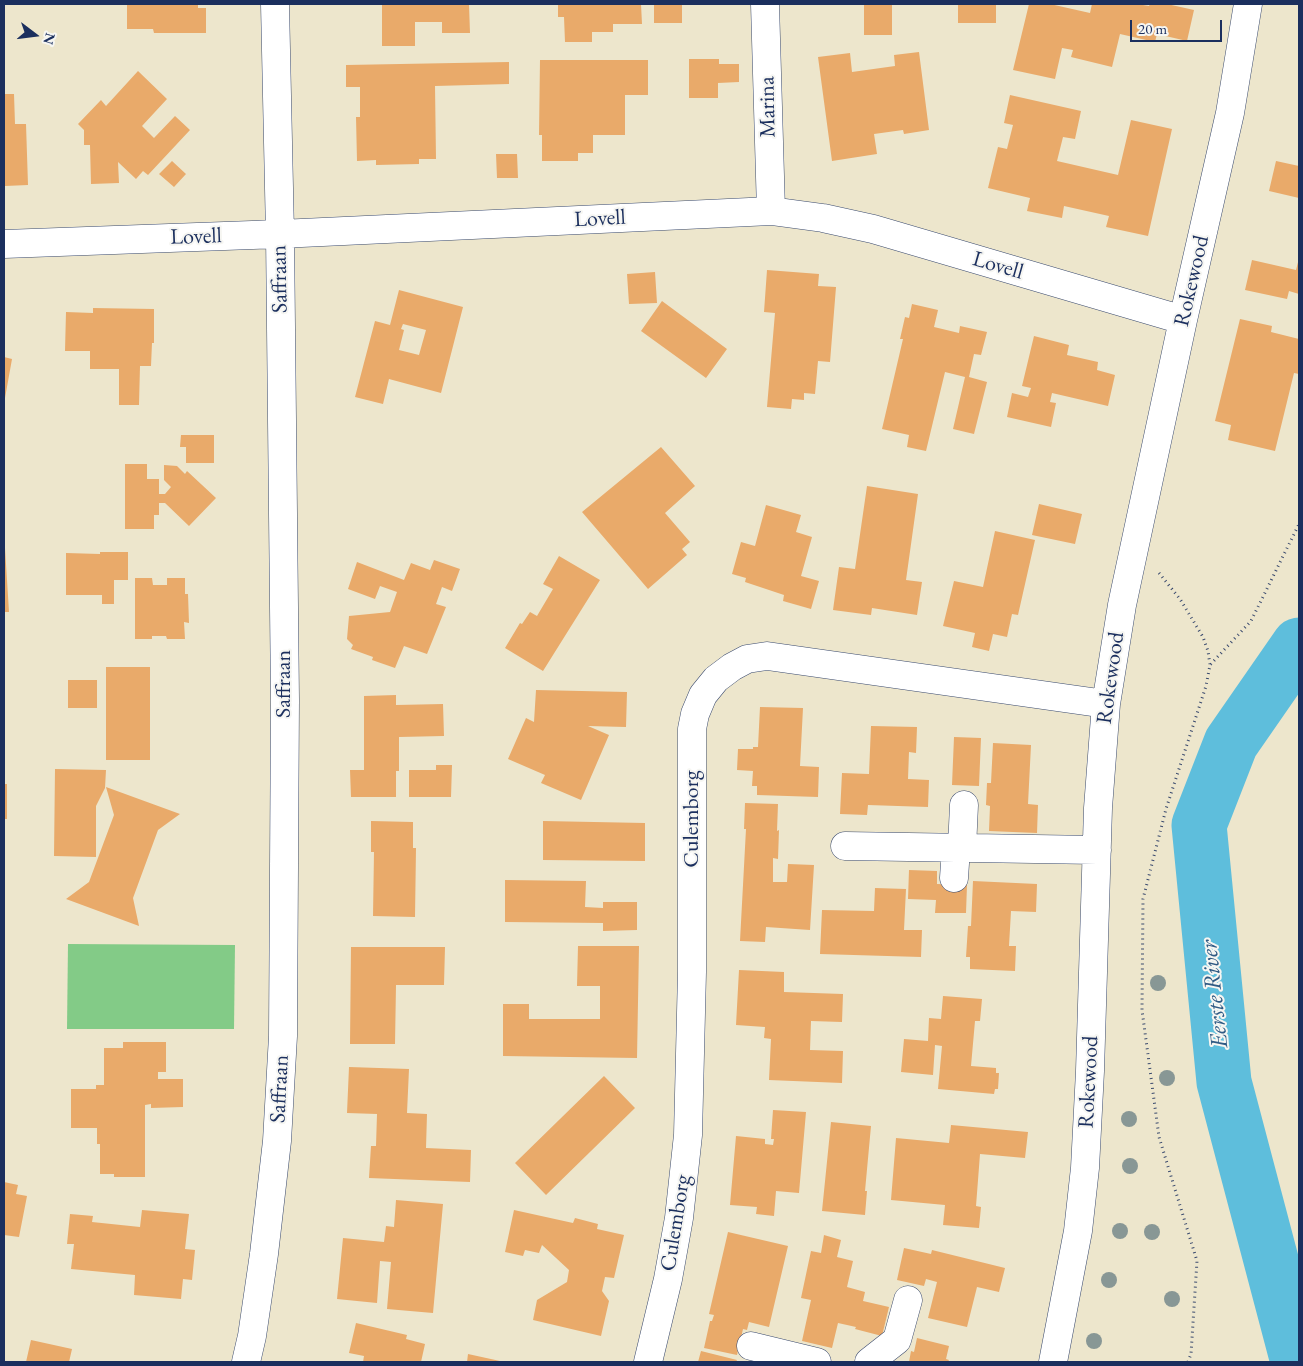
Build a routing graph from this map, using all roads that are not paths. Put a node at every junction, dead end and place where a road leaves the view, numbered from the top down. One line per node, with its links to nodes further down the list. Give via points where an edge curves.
1 (275, 4): 5 (street, Saffraan)
2 (765, 4): 4 (street, Marina)
3 (1248, 4): 7 (street, Rokewood, via 1230,113)
4 (771, 211): 5 (street, Lovell); 7 (street, Lovell, via 873,229)
5 (280, 234): 6 (street, Lovell); 16 (street, Saffraan, via 285,700 283,1036 276,1151 264,1254)
6 (4, 244)
7 (1183, 320): 8 (street, Rokewood, via 1122,605)
8 (1106, 704): 12 (street, Rokewood); 17 (street, Culemborg, via 767,656 747,659 732,666 703,695 694,714 692,729 688,1135 679,1218)
9 (964, 805): 11 (street)
10 (845, 846): 11 (street)
11 (959, 848): 12 (street); 13 (street)
12 (1097, 850): 20 (street, Rokewood, via 1085,1168 1078,1230)
13 (954, 878)
14 (908, 1300): 19 (street, via 897,1340)
15 (751, 1346): 18 (street)
16 (246, 1362)
17 (648, 1362)
18 (817, 1362)
19 (869, 1362)
20 (1053, 1362)

